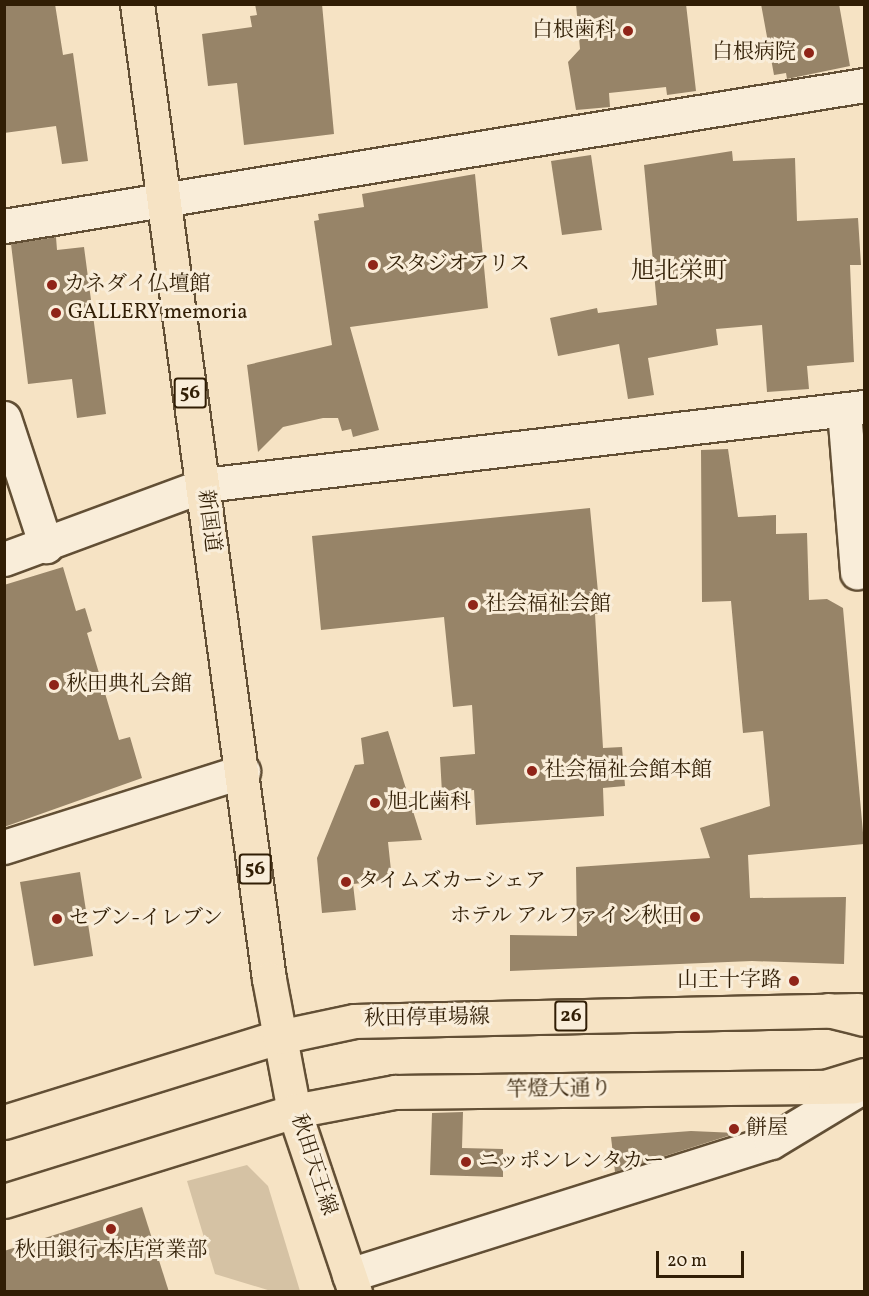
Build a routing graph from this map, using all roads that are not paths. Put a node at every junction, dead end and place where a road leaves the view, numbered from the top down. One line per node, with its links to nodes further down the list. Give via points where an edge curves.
1 (137, 4): 3 (main road, 新国道 / 56)
2 (864, 85): 3 (street)
3 (163, 199): 4 (street); 7 (main road, 新国道 / 56)
4 (4, 226)
5 (854, 409): 7 (street); 10 (street)
6 (4, 418): 8 (street)
7 (204, 485): 8 (street); 11 (main road, 新国道 / 56)
8 (46, 546): 9 (street)
9 (4, 559)
10 (858, 572)
11 (243, 771): 12 (street); 16 (main road, 新国道 / 56)
12 (4, 847)
13 (828, 1010): 14 (main road, 秋田停車場線 / 26); 15 (main road); 16 (main road, 秋田停車場線 / 26, via 354,1021)
14 (864, 1010)
15 (864, 1019)
16 (279, 1037): 18 (main road, 秋田天王線 / 56); 19 (main road, 秋田停車場線 / 26)
17 (864, 1082): 18 (main road, 竿燈大通り, via 825,1087 395,1092); 21 (street, via 771,1142)
18 (294, 1111): 20 (main road); 21 (main road, 秋田天王線 / 56)
19 (4, 1122)
20 (4, 1202)
21 (352, 1283)

